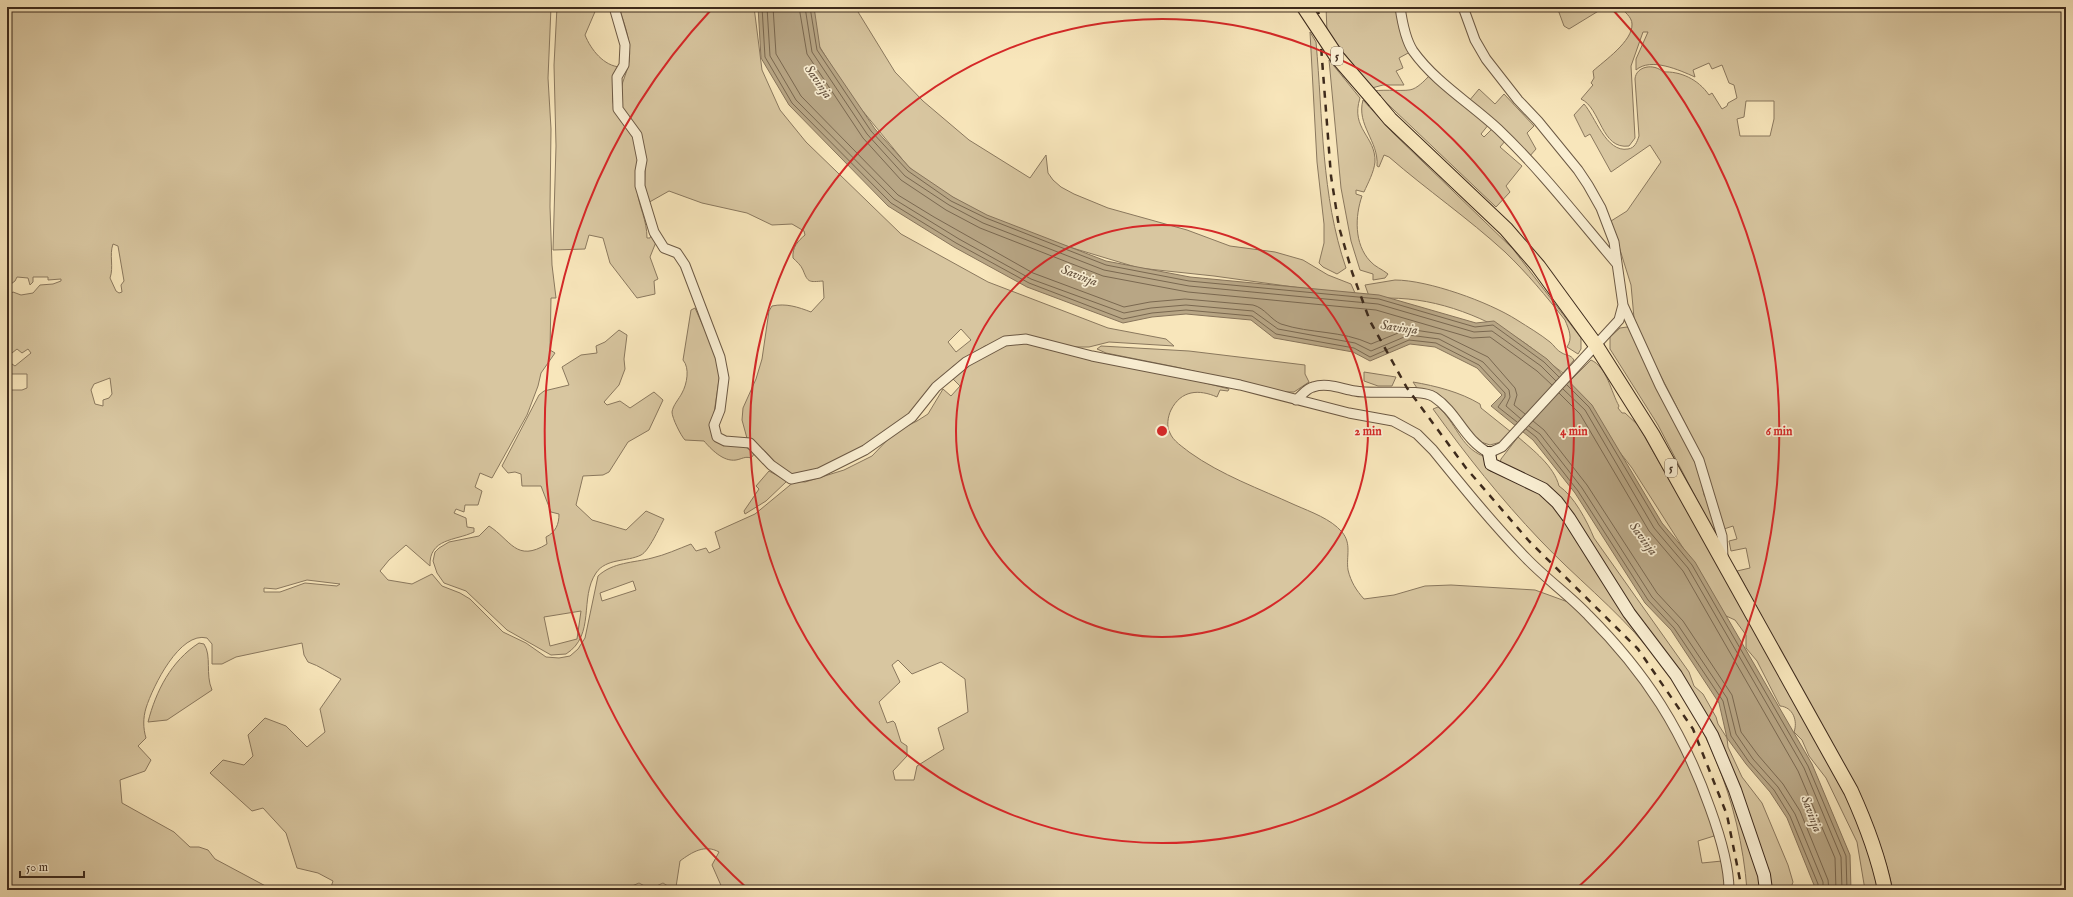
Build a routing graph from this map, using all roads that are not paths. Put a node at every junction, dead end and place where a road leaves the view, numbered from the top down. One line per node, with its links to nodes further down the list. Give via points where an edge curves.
1 (614, 7): 8 (street, via 625,45 624,65 617,77 618,109 637,135 642,160 640,186 646,208 654,232 664,248 677,253 685,265 720,357 724,378 720,410 714,425 717,437 725,441 750,442 771,465 791,479 819,473 865,450 912,417 936,387 966,362 1005,341 1026,339 1092,356 1240,385)
2 (1304, 7): 7 (main road, 5, bridge, via 1337,57 1390,119 1506,229 1538,266)
3 (1400, 7): 5 (street, via 1412,49 1428,70 1498,129 1533,165)
4 (1463, 7): 5 (street, via 1475,40 1486,59 1588,185 1601,208 1614,242)
5 (1618, 265): 6 (street)
6 (1623, 305): 7 (street, via 1619,320); 10 (street, via 1660,386 1699,460 1722,536)
7 (1595, 344): 9 (street, via 1502,447); 10 (main road, 5, via 1652,434)
8 (1296, 400): 9 (street, via 1312,387 1318,386 1356,392 1421,392 1433,396 1451,410 1464,432 1478,447); 11 (street, via 1393,421 1417,434 1526,558 1610,638 1658,698 1689,753 1717,828)
9 (1489, 453): 12 (street, via 1492,464 1543,489 1557,502 1629,613 1676,675 1712,735 1735,790 1764,876)
10 (1723, 561): 13 (main road, 5, via 1851,792 1880,862)
11 (1729, 890)
12 (1766, 890)
13 (1885, 890)

